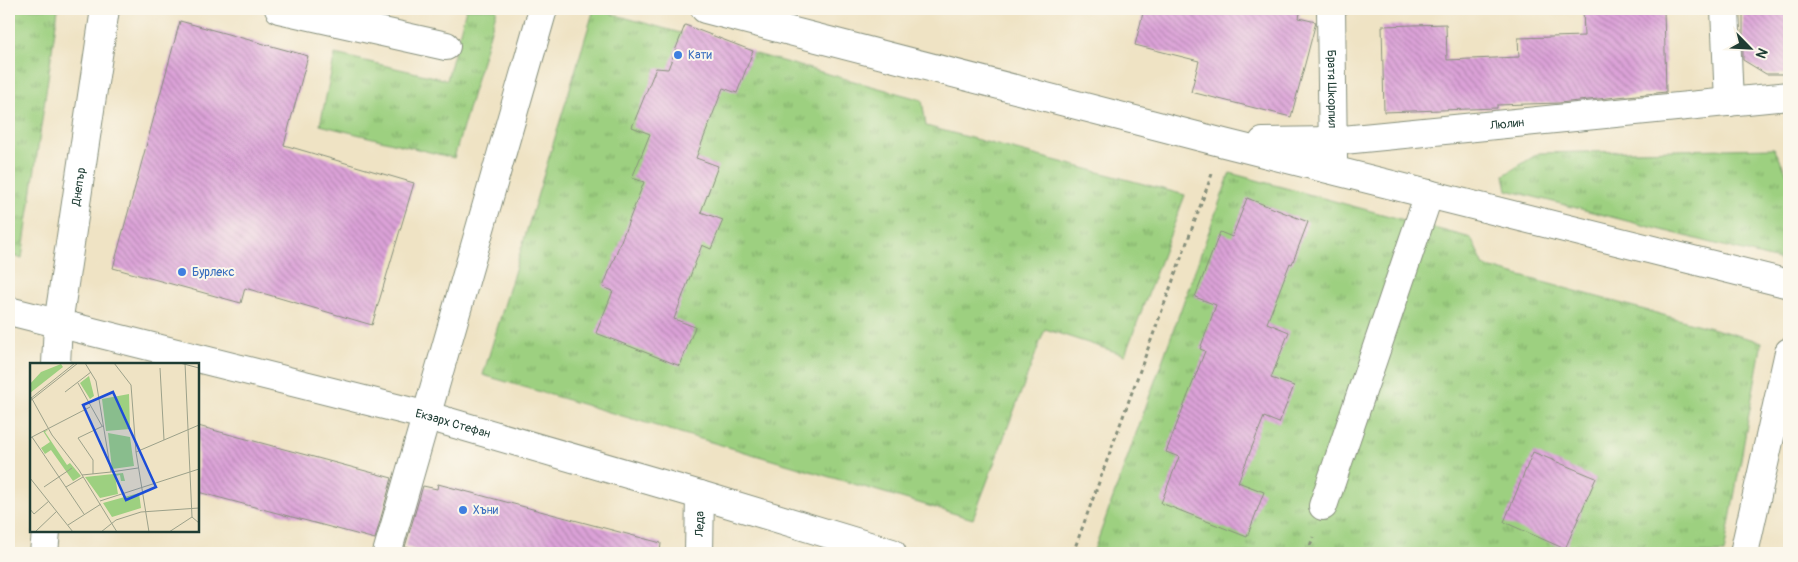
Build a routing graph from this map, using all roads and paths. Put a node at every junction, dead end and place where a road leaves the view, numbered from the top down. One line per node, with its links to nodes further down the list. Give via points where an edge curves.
1 (106, 9): 16 (street, Днепър)
2 (279, 9): 7 (street)
3 (543, 9): 19 (street)
4 (705, 9): 11 (street)
5 (1331, 9): 10 (street, Братя Шкорпил)
6 (1725, 9): 9 (street)
7 (446, 46)
8 (1789, 96): 9 (street, Люлин)
9 (1729, 102): 10 (street, Люлин)
10 (1333, 142): 11 (street, Люлин); 12 (street, Братя Шкорпил)
11 (1224, 143): 12 (street); 27 (path)
12 (1334, 170): 13 (street)
13 (1429, 194): 14 (street); 21 (street)
14 (1789, 284)
15 (9, 311): 16 (street, Екзарх Стефан)
16 (58, 324): 18 (street, Днепър); 19 (street, Екзарх Стефан)
17 (1789, 352): 28 (street)
18 (56, 363)
19 (428, 416): 20 (street, Екзарх Стефан); 24 (street)
20 (700, 495): 25 (street, Леда); 26 (street, Екзарх Стефан)
21 (1323, 506)
22 (46, 532): 23 (street)
23 (44, 553)
24 (387, 553)
25 (698, 553)
26 (892, 553)
27 (1074, 553)
28 (1744, 553)

